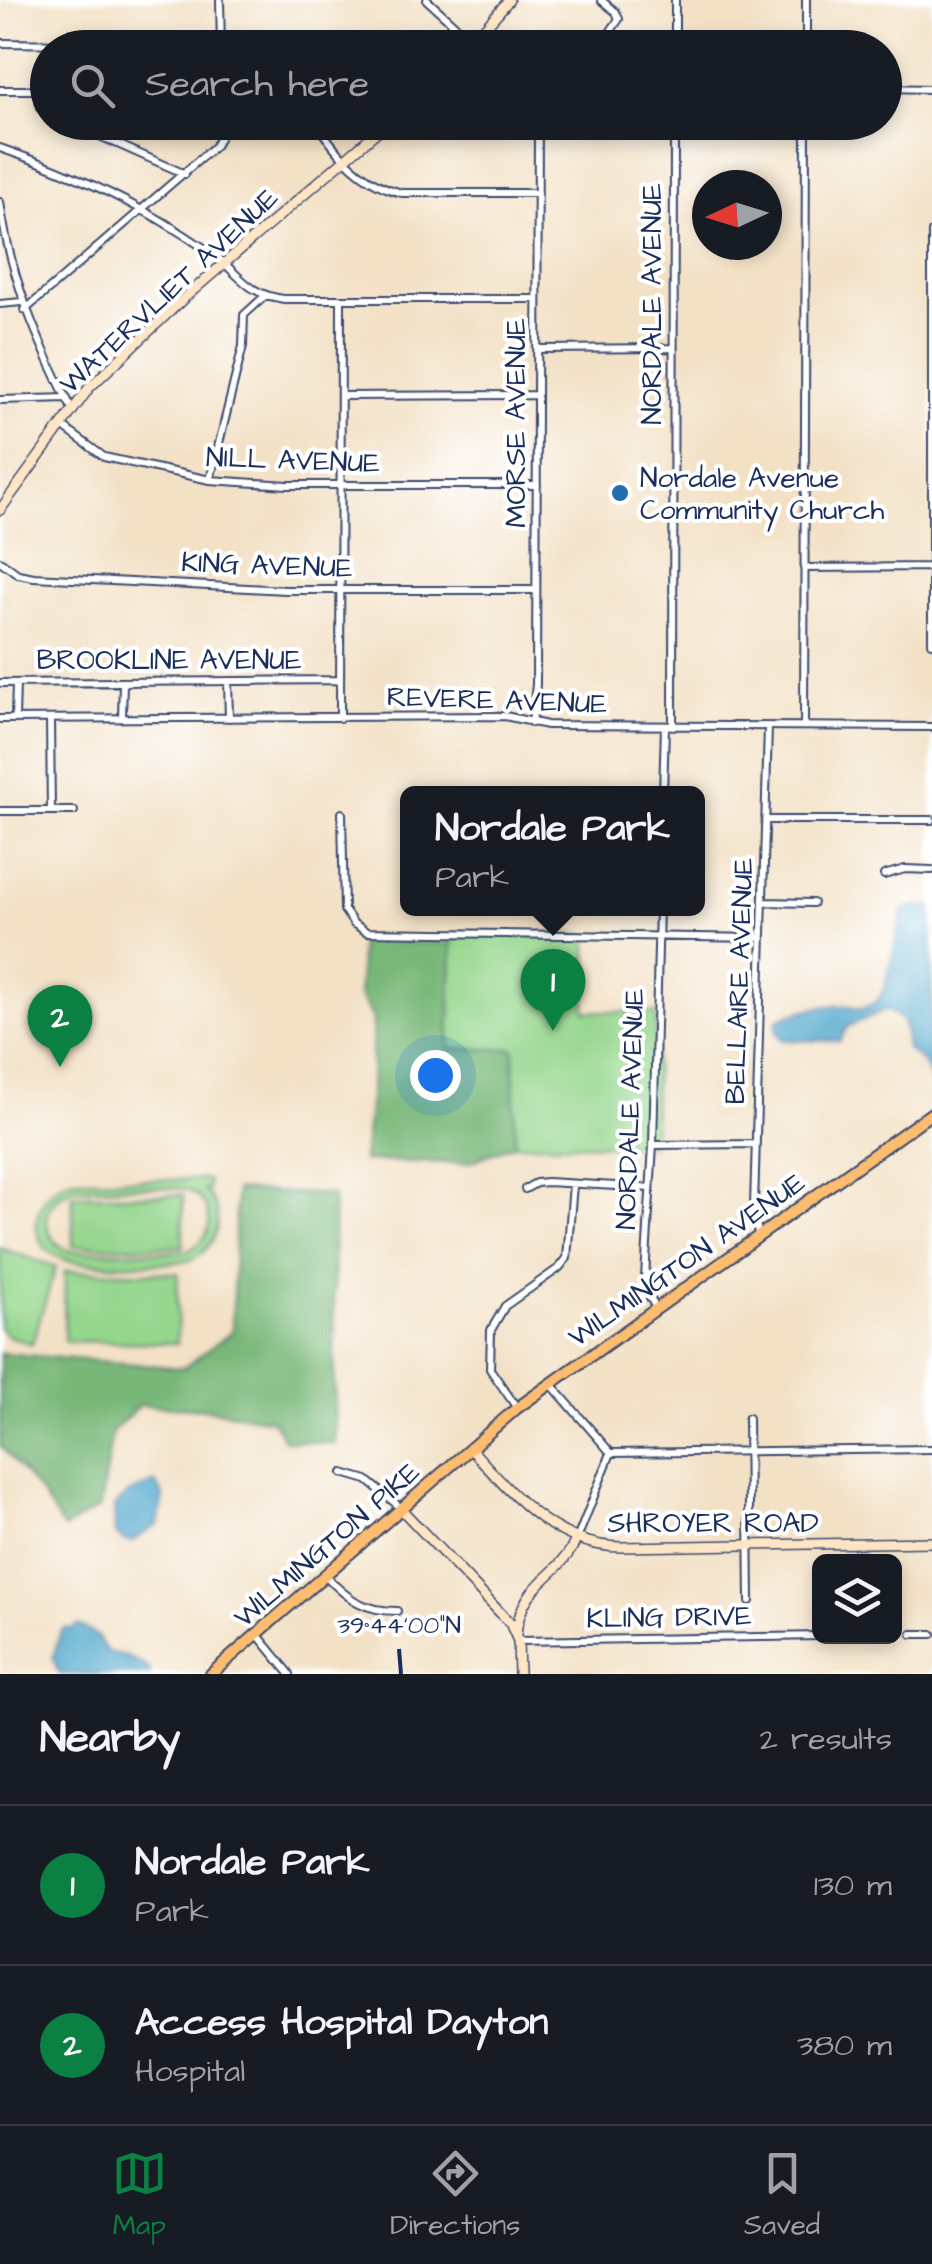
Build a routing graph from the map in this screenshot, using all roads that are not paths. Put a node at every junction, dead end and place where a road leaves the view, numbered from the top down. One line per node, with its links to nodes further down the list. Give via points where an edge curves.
1 (220, 0): 7 (street)
2 (427, 0): 8 (street)
3 (510, 0): 9 (street)
4 (601, 0): 10 (street, via 619,19)
5 (675, 0): 11 (street)
6 (806, 0): 12 (street)
7 (220, 30)
8 (458, 30)
9 (485, 30)
10 (611, 30)
11 (675, 30)
12 (806, 30)
13 (0, 43): 14 (street)
14 (30, 43)
15 (902, 88): 16 (street)
16 (932, 88)
17 (0, 90): 18 (street)
18 (30, 90)
19 (108, 140): 28 (street)
20 (218, 140): 28 (street)
21 (331, 140): 27 (street)
22 (368, 140): 27 (street, WATERVLIET AVENUE)
23 (538, 140): 29 (street, MORSE AVENUE)
24 (674, 140): 41 (street, NORDALE AVENUE)
25 (806, 140): 57 (street)
26 (0, 148): 31 (street)
27 (346, 159): 29 (street, via 372,183 402,193); 33 (street, WATERVLIET AVENUE)
28 (184, 174): 31 (street)
29 (538, 193): 36 (street, MORSE AVENUE)
30 (0, 202): 39 (street)
31 (143, 210): 33 (street); 39 (street)
32 (932, 232): 34 (street)
33 (224, 264): 35 (street); 47 (street, WATERVLIET AVENUE)
34 (932, 271): 42 (street)
35 (266, 296): 37 (street); 50 (street, via 244,316 243,346)
36 (538, 298): 37 (street); 40 (street, MORSE AVENUE)
37 (341, 299): 43 (street)
38 (0, 304): 39 (street)
39 (24, 306): 45 (street)
40 (538, 348): 41 (street); 44 (street, MORSE AVENUE)
41 (673, 348): 73 (street, NORDALE AVENUE)
42 (932, 362): 49 (street)
43 (341, 396): 44 (street); 51 (street)
44 (537, 396): 52 (street, MORSE AVENUE)
45 (67, 398): 46 (street); 47 (street)
46 (0, 400)
47 (72, 409): 48 (street, WATERVLIET AVENUE)
48 (61, 425): 50 (street, NILL AVENUE, via 104,457); 53 (street, WATERVLIET AVENUE)
49 (932, 453): 54 (street)
50 (210, 480): 51 (street, NILL AVENUE)
51 (340, 485): 52 (street, NILL AVENUE); 58 (street)
52 (537, 485): 59 (street, MORSE AVENUE)
53 (0, 510)
54 (932, 544): 56 (street)
55 (0, 561): 58 (street, KING AVENUE, via 34,577)
56 (930, 567): 57 (street); 60 (street)
57 (804, 568): 74 (street)
58 (340, 590): 59 (street, KING AVENUE); 61 (street)
59 (536, 590): 72 (street, MORSE AVENUE)
60 (931, 639)
61 (339, 680): 62 (street, BROOKLINE AVENUE); 68 (street)
62 (228, 681): 63 (street, BROOKLINE AVENUE); 67 (street)
63 (122, 682): 65 (street, BROOKLINE AVENUE); 66 (street)
64 (0, 683): 65 (street, BROOKLINE AVENUE)
65 (16, 683): 70 (street)
66 (122, 718): 67 (street, REVERE AVENUE); 71 (street, REVERE AVENUE)
67 (229, 718): 68 (street, REVERE AVENUE)
68 (340, 718): 72 (street, REVERE AVENUE, via 505,716)
69 (0, 719): 70 (street, REVERE AVENUE)
70 (15, 719): 71 (street, REVERE AVENUE)
71 (50, 719): 78 (street)
72 (532, 723): 73 (street, REVERE AVENUE)
73 (669, 726): 75 (street, REVERE AVENUE); 77 (street, NORDALE AVENUE)
74 (804, 726): 75 (street, REVERE AVENUE); 76 (street, REVERE AVENUE)
75 (768, 727): 82 (street, BELLAIRE AVENUE)
76 (932, 727)
77 (665, 786)
78 (52, 810): 79 (street); 80 (street)
79 (0, 811)
80 (74, 811)
81 (342, 813): 89 (street, via 344,910 367,932)
82 (766, 820): 83 (street); 86 (street, BELLAIRE AVENUE)
83 (932, 820)
84 (932, 870): 85 (street)
85 (884, 875)
86 (763, 902): 87 (street); 90 (street, BELLAIRE AVENUE)
87 (813, 902)
88 (659, 916): 89 (street, NORDALE AVENUE)
89 (658, 936): 90 (street); 93 (street, NORDALE AVENUE)
90 (762, 938): 92 (street, BELLAIRE AVENUE)
91 (932, 1113): 97 (main road, WILMINGTON AVENUE)
92 (756, 1144): 93 (street); 97 (street, BELLAIRE AVENUE)
93 (653, 1145): 95 (street, NORDALE AVENUE)
94 (574, 1184): 95 (street); 96 (street); 100 (street, via 568,1258 505,1306 491,1330 490,1369)
95 (650, 1188): 98 (street, NORDALE AVENUE, via 645,1278)
96 (525, 1189)
97 (758, 1236): 98 (main road, WILMINGTON AVENUE)
98 (656, 1308): 99 (main road, WILMINGTON AVENUE)
99 (550, 1383): 100 (main road, WILMINGTON AVENUE); 105 (street)
100 (517, 1408): 102 (main road, WILMINGTON AVENUE)
101 (748, 1418): 104 (street)
102 (470, 1448): 107 (main road, WILMINGTON PIKE); 108 (street, SHROYER ROAD, via 528,1508)
103 (932, 1448): 104 (street)
104 (748, 1451): 105 (street); 110 (street)
105 (610, 1454): 108 (street)
106 (343, 1473): 107 (street, via 368,1480)
107 (402, 1509): 111 (main road, WILMINGTON PIKE); 118 (street)
108 (576, 1540): 110 (street, SHROYER ROAD, via 606,1546); 118 (street, via 528,1593)
109 (932, 1542): 110 (street, SHROYER ROAD)
110 (749, 1544): 112 (street)
111 (326, 1576): 113 (street, via 360,1605); 114 (main road, WILMINGTON PIKE)
112 (750, 1601)
113 (397, 1610)
114 (257, 1634): 119 (main road, WILMINGTON PIKE); 120 (street)
115 (912, 1634): 116 (street)
116 (932, 1634)
117 (812, 1636): 118 (street, KLING DRIVE)
118 (517, 1638): 121 (street)
119 (210, 1674)
120 (290, 1674)
121 (519, 1674)

